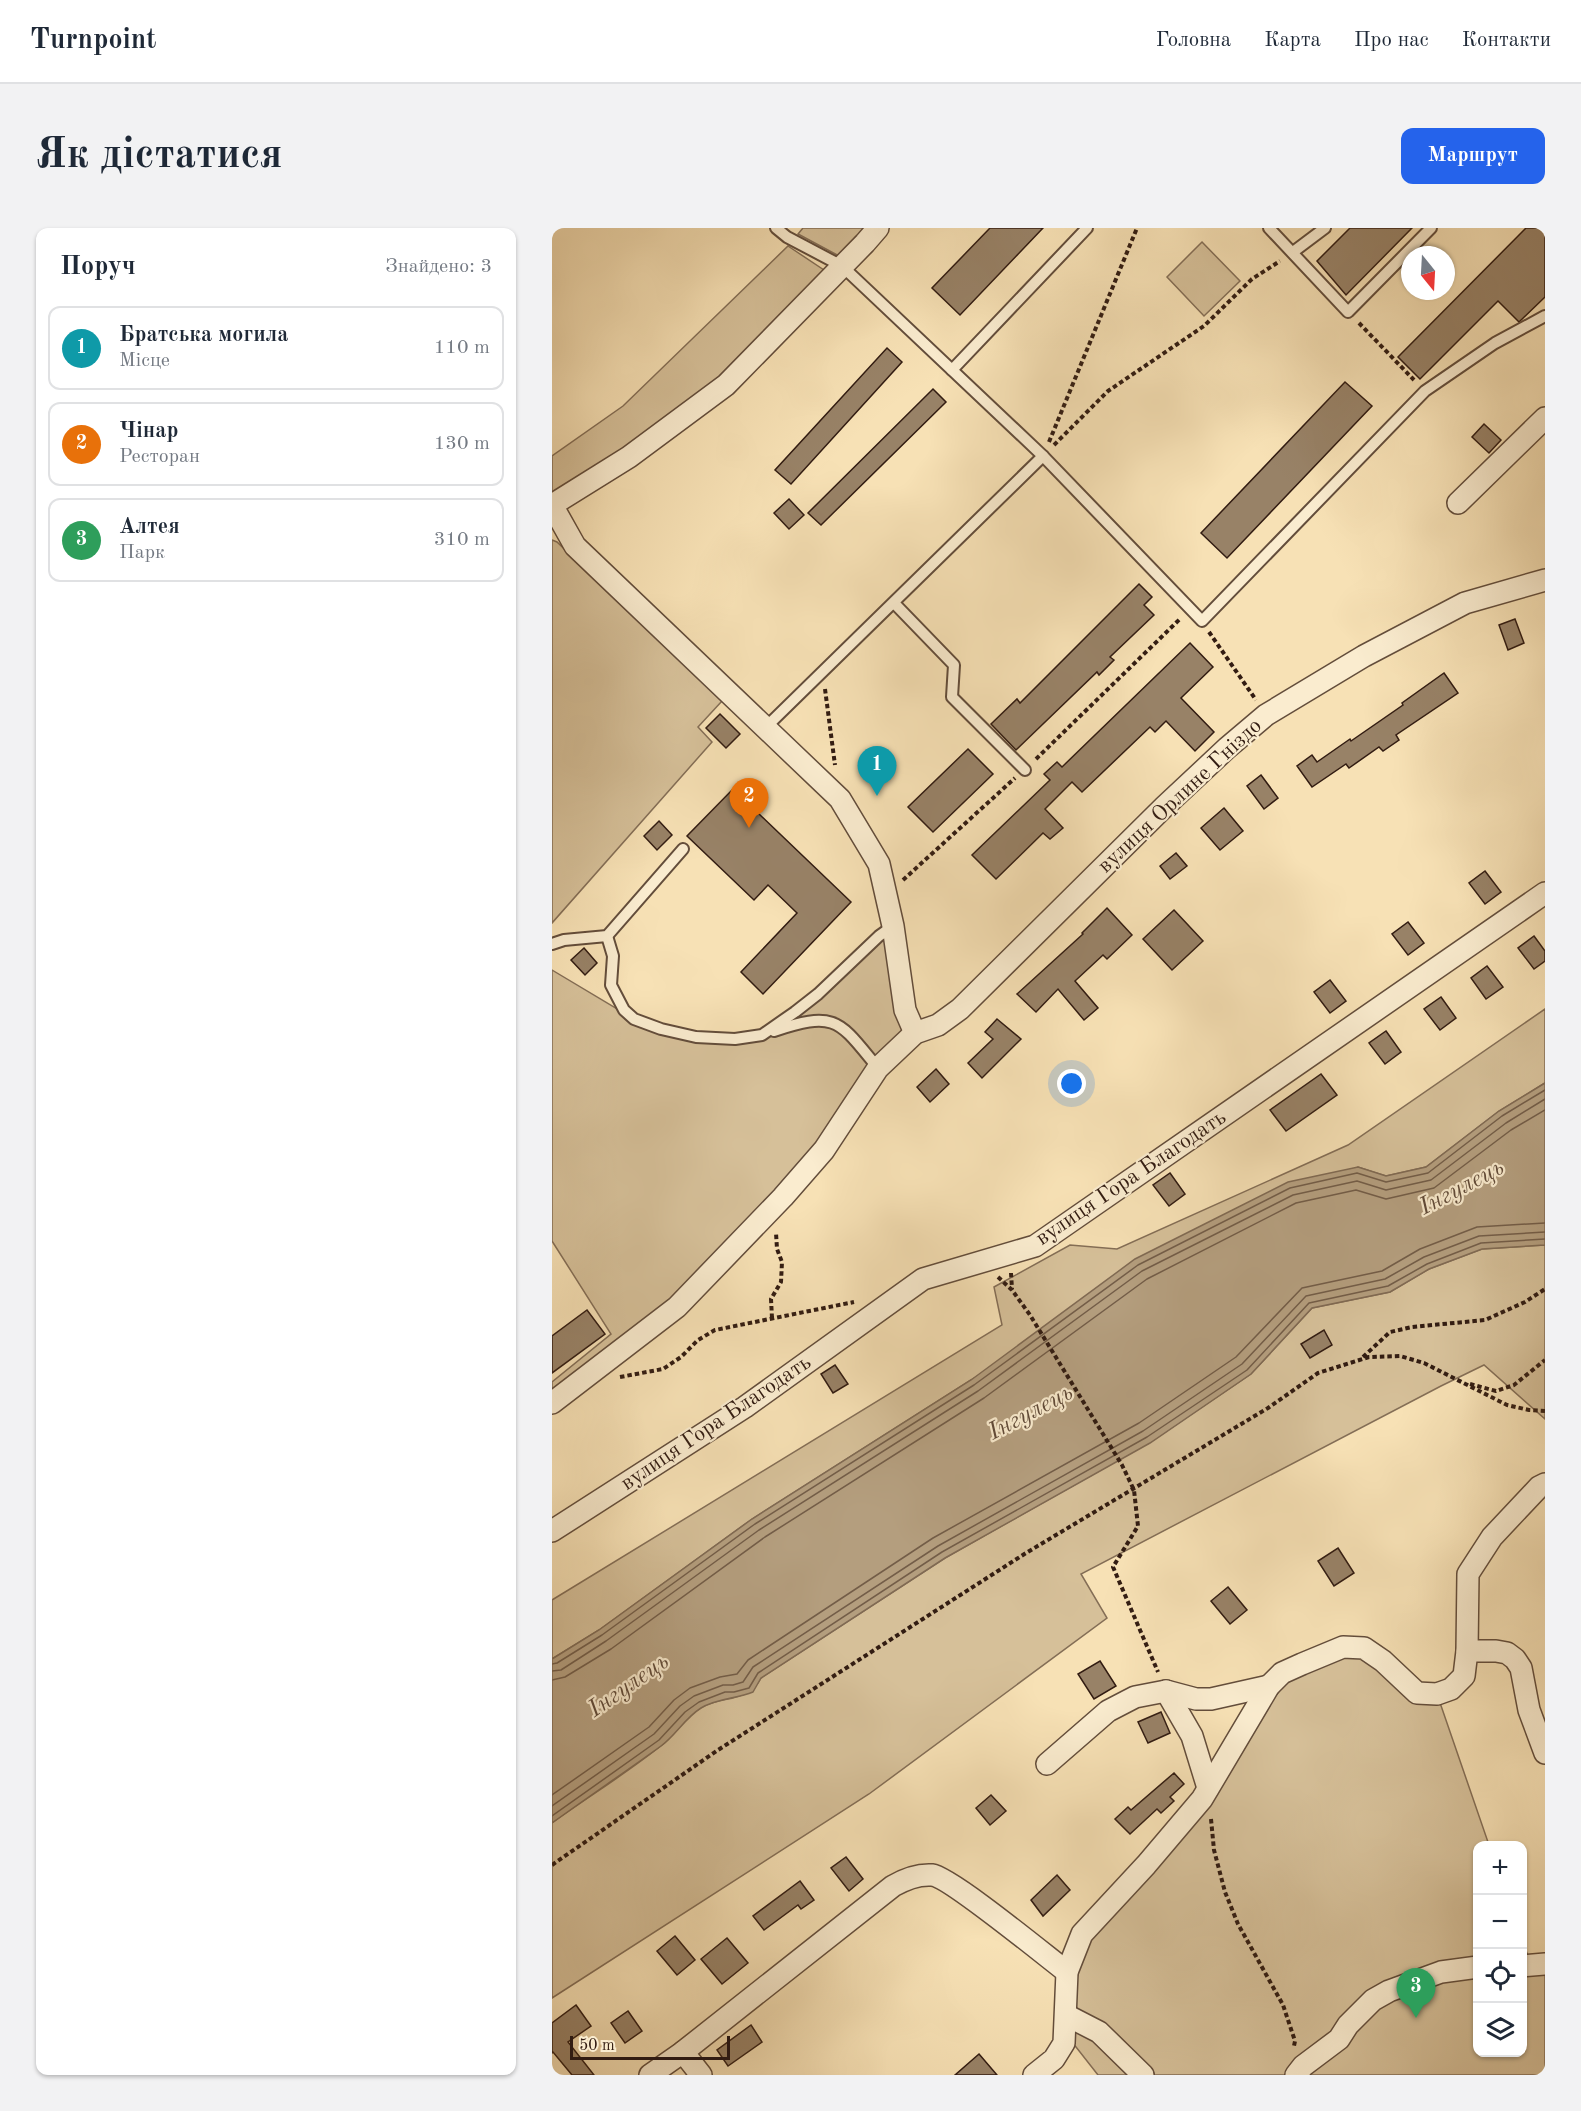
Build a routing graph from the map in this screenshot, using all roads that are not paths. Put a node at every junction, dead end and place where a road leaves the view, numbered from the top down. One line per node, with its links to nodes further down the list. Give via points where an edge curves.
1 (776, 228): 8 (lane)
2 (878, 228): 8 (street)
3 (1087, 228): 10 (lane)
4 (1269, 228): 7 (lane)
5 (1325, 228): 7 (lane)
6 (1431, 228): 7 (lane, via 1348,312)
7 (1293, 252)
8 (843, 266): 10 (lane); 14 (street, via 726,385 629,457)
9 (1545, 316): 12 (lane, via 1495,343 1425,391 1202,621)
10 (952, 370): 12 (lane)
11 (1545, 418): 13 (street)
12 (1043, 456): 16 (lane)
13 (1458, 503)
14 (552, 505): 17 (street, via 575,546)
15 (1545, 580): 24 (street, вулиця Орлине Гніздо, via 1464,603 1364,656 1266,715 1164,807 960,1009 938,1025)
16 (894, 603): 17 (lane); 18 (lane, via 954,665 952,697)
17 (765, 728): 21 (street, via 840,799 879,864)
18 (1025, 770)
19 (683, 849): 22 (lane)
20 (1545, 893): 29 (street, вулиця Гора Благодать, via 1035,1246 923,1279 745,1407)
21 (892, 926): 24 (street, via 905,1010); 25 (lane, via 819,994)
22 (607, 936): 23 (lane); 25 (lane, via 613,956 611,985 624,1010 634,1019 696,1037 735,1040)
23 (552, 944)
24 (915, 1033): 26 (street)
25 (762, 1035): 26 (lane, via 795,1024 833,1021 849,1033)
26 (878, 1068): 27 (street, via 824,1150 783,1197 677,1306)
27 (552, 1404)
28 (1545, 1484): 30 (street, via 1492,1537 1468,1574)
29 (552, 1531)
30 (1467, 1651): 31 (street, via 1464,1676 1451,1689 1437,1694 1417,1693 1364,1648 1342,1647 1282,1673); 33 (street, via 1496,1651 1515,1659 1521,1668 1529,1710)
31 (1269, 1686): 32 (street, via 1211,1699); 35 (street)
32 (1166, 1691): 34 (street, via 1135,1697 1108,1711); 35 (street, via 1192,1736)
33 (1545, 1754)
34 (1047, 1764)
35 (1208, 1788): 39 (street, via 1146,1865 1082,1934)
36 (1545, 1964): 37 (street)
37 (1527, 1966)
38 (1473, 1968): 46 (street, via 1441,1972 1373,2000 1338,2039)
39 (1067, 1972): 40 (street); 41 (street, via 934,1875 908,1878 892,1886)
40 (1066, 2015): 44 (street, via 1064,2043 1054,2059); 45 (street, via 1099,2032)
41 (683, 2052): 42 (street); 43 (street)
42 (650, 2075)
43 (701, 2075)
44 (1034, 2075)
45 (1143, 2075)
46 (1296, 2075)

